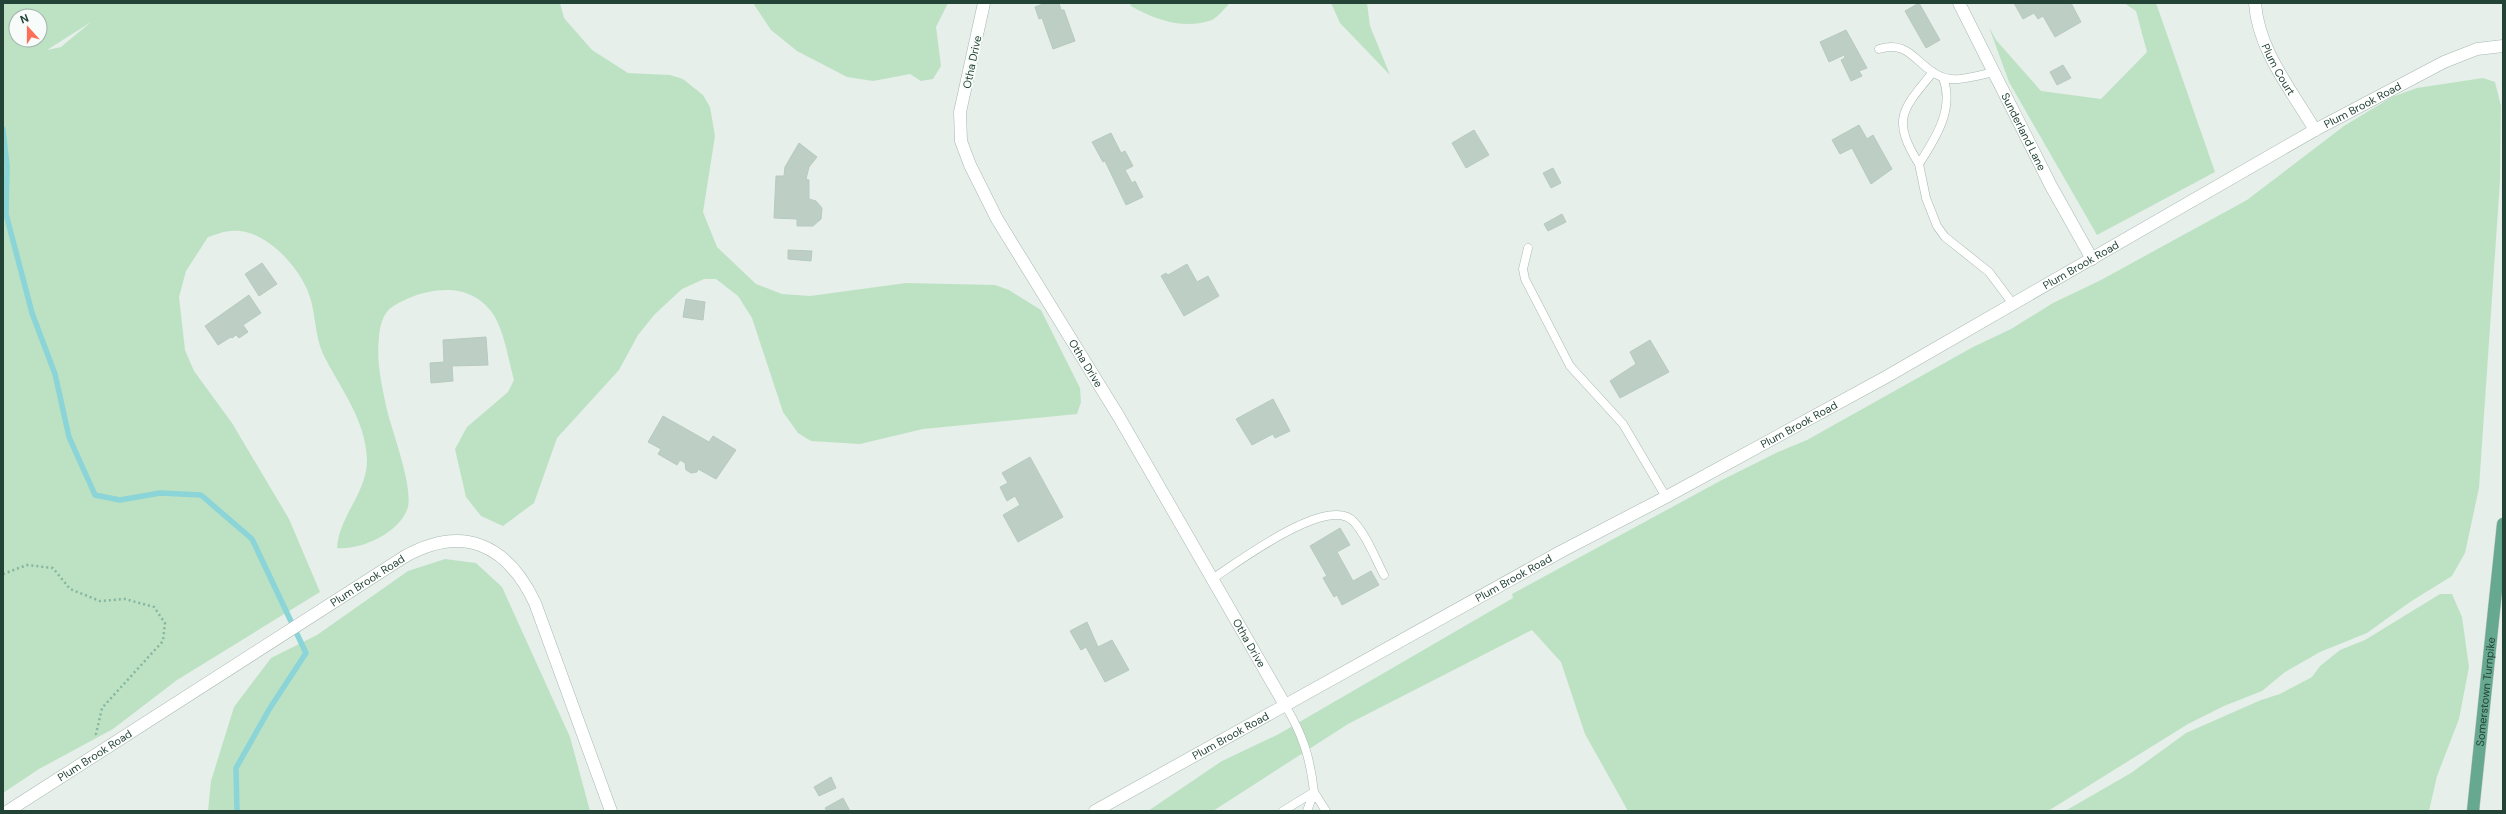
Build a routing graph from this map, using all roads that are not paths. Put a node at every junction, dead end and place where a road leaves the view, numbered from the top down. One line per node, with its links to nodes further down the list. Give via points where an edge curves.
1 (984, 3): 17 (street, Otha Drive, via 960,112 961,141 970,165 997,219 1119,417)
2 (1958, 3): 7 (street, Sunderland Lane)
3 (2255, 3): 9 (street, Plum Court, via 2256,17 2269,53)
4 (2503, 46): 9 (street, Plum Brook Road, via 2477,49 2444,62)
5 (1879, 49): 6 (lane, via 1892,45 1904,48)
6 (1933, 72): 8 (lane); 10 (lane, via 1911,101 1901,124 1904,136)
7 (1994, 72): 8 (lane); 12 (street, Sunderland Lane, via 2051,186)
8 (1943, 78): 10 (lane, via 1947,89 1943,121)
9 (2315, 130): 12 (street, Plum Brook Road)
10 (1919, 164): 13 (lane, via 1926,198 1937,226 1946,237 1989,272)
11 (1528, 248): 14 (lane, via 1522,269 1525,279 1566,360 1622,424)
12 (2092, 258): 13 (street, Plum Brook Road)
13 (2013, 304): 14 (street, Plum Brook Road)
14 (1666, 497): 18 (street, Plum Brook Road, via 1562,551)
15 (2503, 524): 26 (main road, Somerstown Turnpike)
16 (1384, 575): 17 (lane, via 1354,522 1345,515 1331,514 1317,517 1294,528)
17 (1212, 579): 18 (street, Otha Drive)
18 (1285, 705): 19 (lane, via 1301,732 1310,761); 22 (street, Plum Brook Road)
19 (1314, 792): 23 (lane); 24 (lane); 25 (lane)
20 (8, 811): 21 (street, Plum Brook Road, via 404,557 424,546 447,541 469,541 490,549 510,563 525,582)
21 (611, 811)
22 (1096, 811)
23 (1282, 811)
24 (1307, 811)
25 (1326, 811)
26 (2473, 811)

